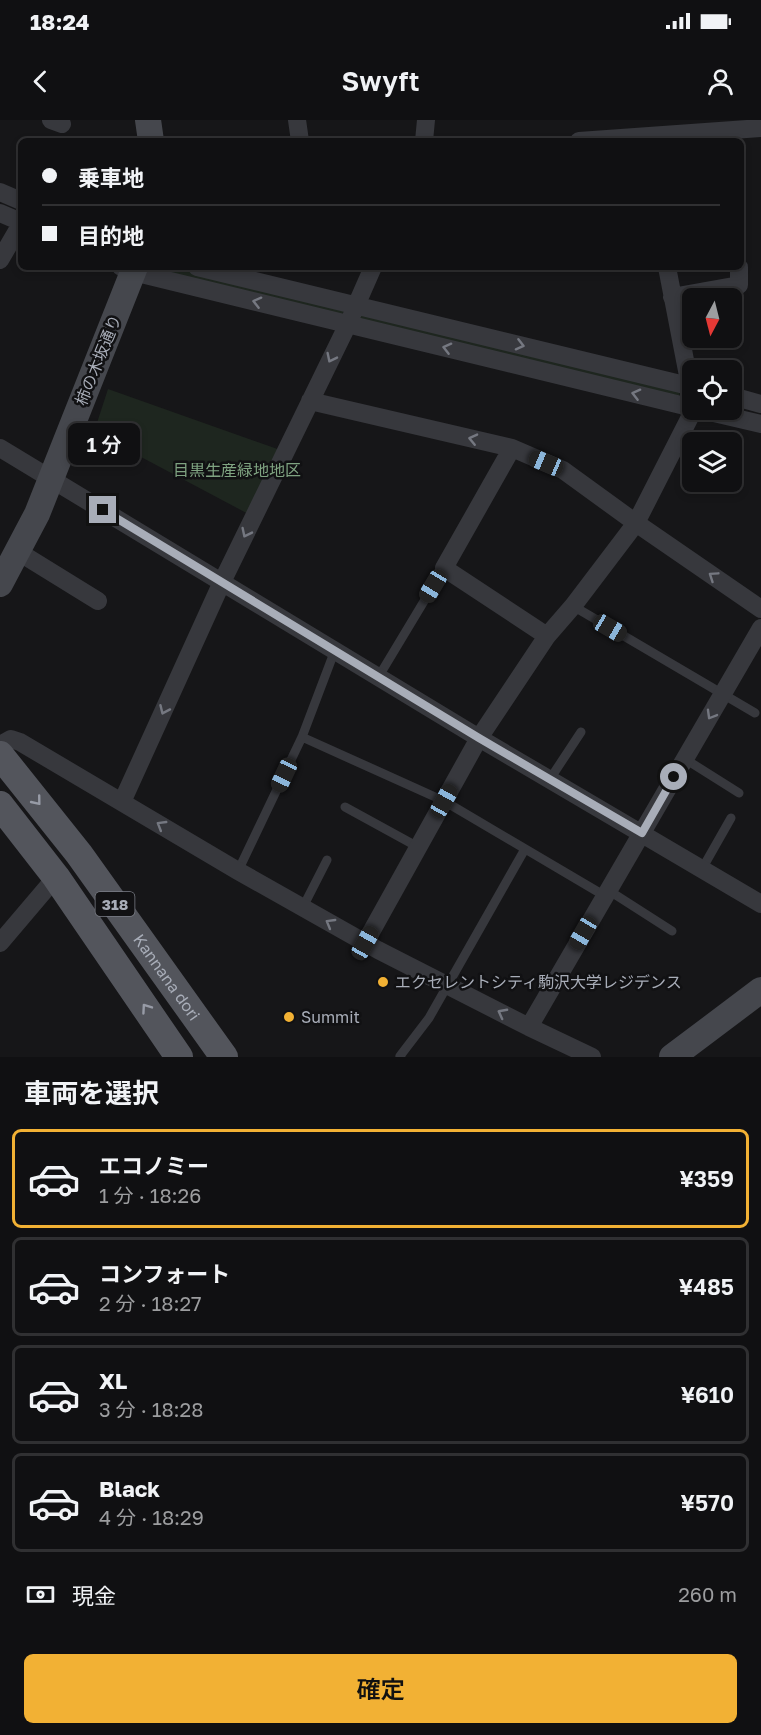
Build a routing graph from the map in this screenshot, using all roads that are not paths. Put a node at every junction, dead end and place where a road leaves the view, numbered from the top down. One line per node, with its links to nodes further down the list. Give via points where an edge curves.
1 (147, 120): 6 (street)
2 (297, 120): 7 (street)
3 (426, 120): 8 (street)
4 (761, 128): 5 (street)
5 (642, 132): 9 (street)
6 (150, 138)
7 (300, 138)
8 (424, 138)
9 (600, 138)
10 (0, 192): 11 (street)
11 (18, 200)
12 (0, 213): 13 (street)
13 (18, 222)
14 (18, 228): 15 (street)
15 (0, 260)
16 (130, 270): 36 (street, 柿の木坂通り)
17 (134, 270): 24 (street, one-way to 17)
18 (209, 270): 23 (street)
19 (372, 270): 23 (street)
20 (668, 270): 22 (street)
21 (739, 270): 22 (street, via 739,285)
22 (672, 297): 25 (street)
23 (356, 306): 24 (street); 26 (street, one-way to 26)
24 (348, 324): 28 (street, one-way to 28); 30 (street, one-way to 24)
25 (685, 360)
26 (682, 384)
27 (742, 399): 29 (street)
28 (310, 401): 35 (street, one-way to 28); 40 (street, one-way to 40)
29 (761, 404)
30 (682, 405)
31 (742, 419): 33 (street)
32 (688, 420): 37 (street)
33 (761, 423)
34 (0, 448): 36 (street)
35 (512, 448): 37 (street, via 563,470); 39 (street)
36 (51, 479): 38 (street, 柿の木坂通り); 40 (street)
37 (636, 524): 43 (street); 44 (street, one-way to 37)
38 (17, 551): 41 (street, 柿の木坂通り); 42 (street)
39 (444, 568): 46 (street); 48 (lane)
40 (222, 582): 47 (street); 60 (street, one-way to 60)
41 (0, 584)
42 (98, 601)
43 (573, 606): 46 (street); 49 (lane)
44 (761, 609)
45 (761, 628): 49 (street)
46 (547, 636): 53 (street)
47 (335, 650): 48 (street); 52 (lane)
48 (379, 676): 53 (street)
49 (723, 694): 50 (lane); 56 (street, one-way to 56)
50 (755, 713)
51 (581, 732): 57 (lane)
52 (302, 737): 59 (lane); 69 (lane)
53 (479, 738): 57 (street); 59 (street)
54 (0, 745): 60 (street, via 11,739 20,742)
55 (0, 755): 82 (main road, Kannana dori / 318, one-way to 82, via 79,854)
56 (685, 759): 58 (lane); 64 (street)
57 (550, 779): 64 (street)
58 (739, 793)
59 (444, 801): 65 (street); 66 (lane)
60 (122, 802): 69 (street, one-way to 60)
61 (0, 805): 70 (main road, Kannana dori / 318)
62 (345, 807): 65 (lane)
63 (731, 818): 68 (lane)
64 (642, 833): 68 (street); 71 (street)
65 (418, 847): 76 (street)
66 (525, 849): 71 (lane); 77 (lane)
67 (327, 860): 73 (lane)
68 (702, 869): 72 (street)
69 (238, 871): 73 (street)
70 (56, 877): 75 (street); 81 (main road, Kannana dori / 318, one-way to 70)
71 (607, 893): 74 (lane); 79 (street)
72 (761, 904)
73 (303, 907): 76 (street, one-way to 73)
74 (672, 931)
75 (0, 943)
76 (365, 943): 77 (street)
77 (448, 985): 79 (street, one-way to 77); 83 (lane)
78 (761, 990): 85 (street)
79 (529, 1027): 80 (street)
80 (571, 1053): 84 (street)
81 (179, 1057)
82 (224, 1057)
83 (401, 1057)
84 (592, 1057)
85 (672, 1057)

